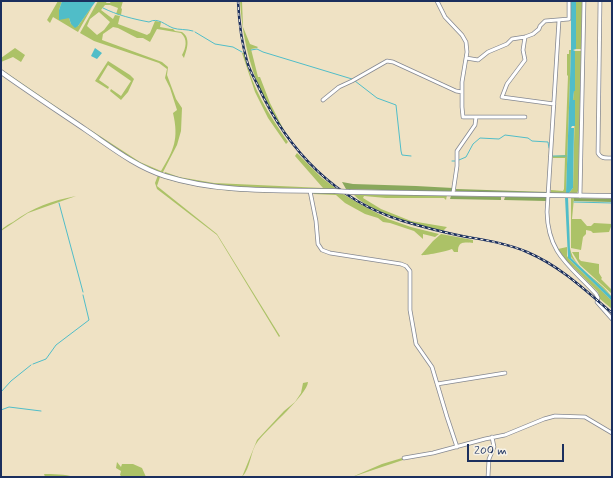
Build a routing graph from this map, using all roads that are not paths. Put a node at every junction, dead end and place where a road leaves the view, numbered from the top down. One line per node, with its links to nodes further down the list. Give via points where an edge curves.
1 (437, 1): 7 (street, via 445,17 464,38)
2 (569, 1): 5 (street, via 569,19)
3 (584, 1): 18 (street)
4 (600, 1): 14 (street, via 598,153 603,158)
5 (560, 20): 6 (street, via 545,21 539,29); 11 (street)
6 (525, 37): 7 (street, via 512,39 478,60); 11 (street, via 525,60 507,84 502,97)
7 (466, 58): 9 (street)
8 (1, 72): 15 (main road, via 124,156 163,176 221,188)
9 (462, 92): 10 (street, via 387,61 339,87); 12 (street, via 463,117)
10 (323, 100)
11 (554, 104): 17 (street)
12 (476, 117): 13 (street); 16 (street, via 475,125 457,151)
13 (525, 117)
14 (612, 158)
15 (310, 191): 16 (main road, bridge); 22 (street, via 318,244 322,250 401,264 409,268 410,310 416,344 430,363)
16 (453, 193): 17 (main road)
17 (549, 194): 18 (main road); 20 (street, via 548,225 554,247 564,262 596,294 597,302)
18 (580, 196): 19 (main road)
19 (612, 196)
20 (612, 319)
21 (506, 373): 22 (street)
22 (437, 384): 25 (street)
23 (612, 433): 24 (street, via 586,417 558,416)
24 (492, 438): 25 (street); 27 (street, via 494,447 489,459)
25 (457, 447): 26 (street)
26 (404, 458)
27 (488, 477)

